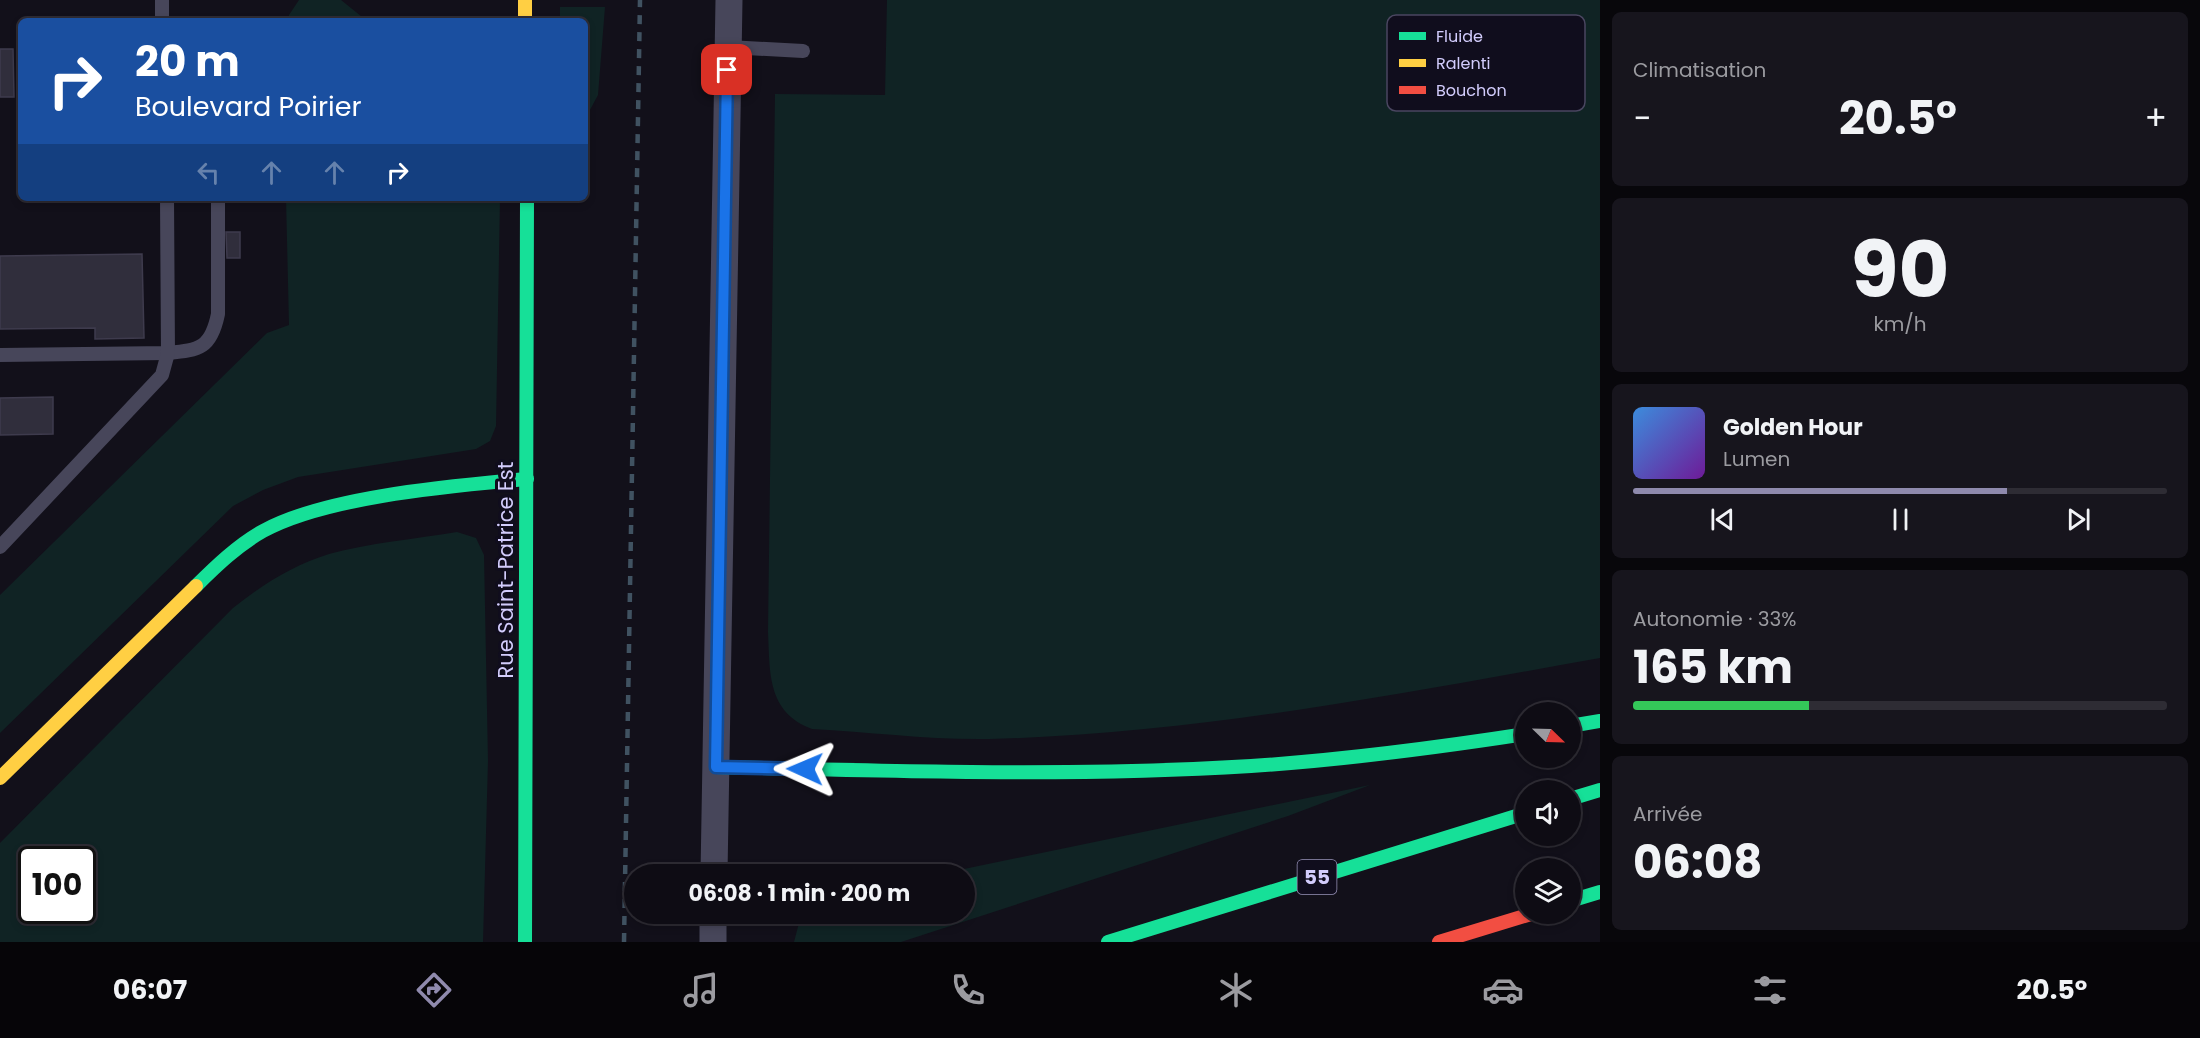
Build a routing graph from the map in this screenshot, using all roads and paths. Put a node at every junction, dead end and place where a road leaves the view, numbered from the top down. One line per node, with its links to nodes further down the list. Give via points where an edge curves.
1 (525, 0): 3 (main road)
2 (729, 0): 4 (street)
3 (525, 18)
4 (728, 47): 5 (lane); 16 (street)
5 (803, 51)
6 (167, 201): 9 (lane)
7 (218, 201): 9 (lane, via 219,314 215,328 203,346)
8 (527, 201): 11 (main road, Rue Saint-Patrice Est)
9 (168, 353): 10 (lane); 12 (lane, via 156,384)
10 (0, 355)
11 (527, 479): 17 (main road, via 362,501 315,511 263,531 220,562); 26 (main road, Rue Saint-Patrice Est)
12 (0, 547)
13 (1600, 721): 14 (main road)
14 (1581, 724)
15 (1515, 735): 16 (main road, via 1197,769 1014,772)
16 (716, 767): 21 (street)
17 (0, 778)
18 (1600, 790): 19 (main road)
19 (1581, 796)
20 (1515, 816): 28 (main road, 55)
21 (714, 864)
22 (1600, 892): 23 (main road)
23 (1581, 898)
24 (1515, 919): 29 (main road)
25 (713, 924): 27 (street)
26 (525, 942)
27 (713, 942)
28 (1108, 942)
29 (1439, 942)

